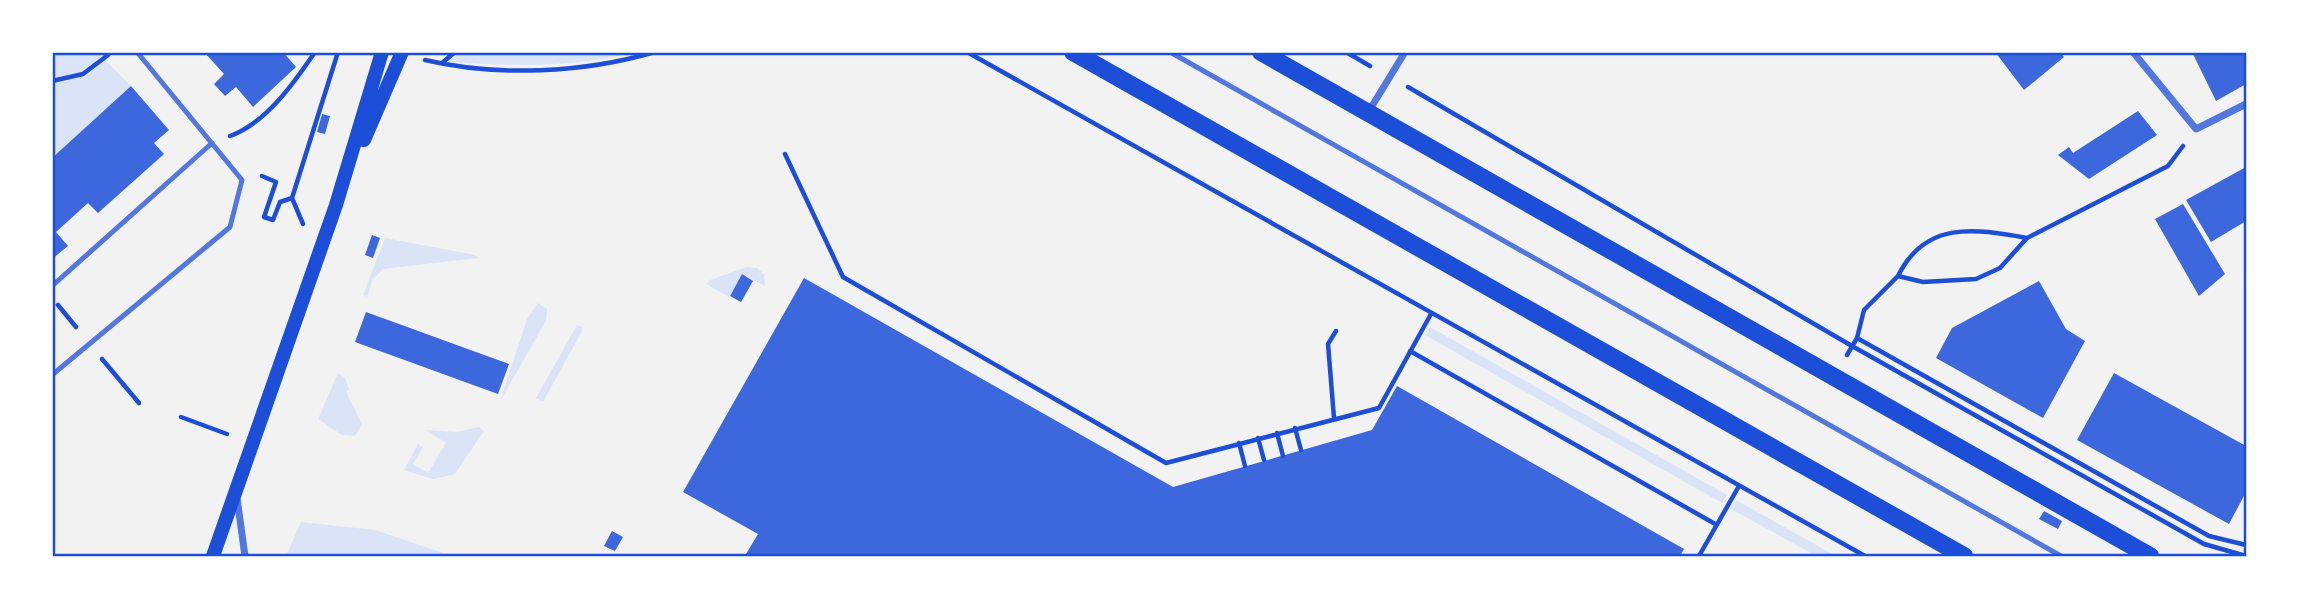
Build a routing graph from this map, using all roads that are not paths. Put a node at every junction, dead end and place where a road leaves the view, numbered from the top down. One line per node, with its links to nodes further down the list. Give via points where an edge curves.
1 (137, 52): 11 (lane)
2 (382, 52): 12 (main road)
3 (401, 52): 12 (main road)
4 (1073, 52): 18 (main road)
5 (1170, 52): 19 (lane)
6 (1261, 52): 10 (main road)
7 (1405, 52): 10 (street)
8 (2133, 52): 9 (street, via 2196,129)
9 (2246, 104)
10 (1367, 114): 20 (main road)
11 (212, 144): 13 (lane); 14 (lane, via 242,180 230,227)
12 (336, 205): 15 (main road)
13 (52, 286)
14 (52, 375)
15 (236, 492): 16 (main road); 17 (street)
16 (213, 556)
17 (245, 556)
18 (1964, 556)
19 (2061, 556)
20 (2150, 556)

